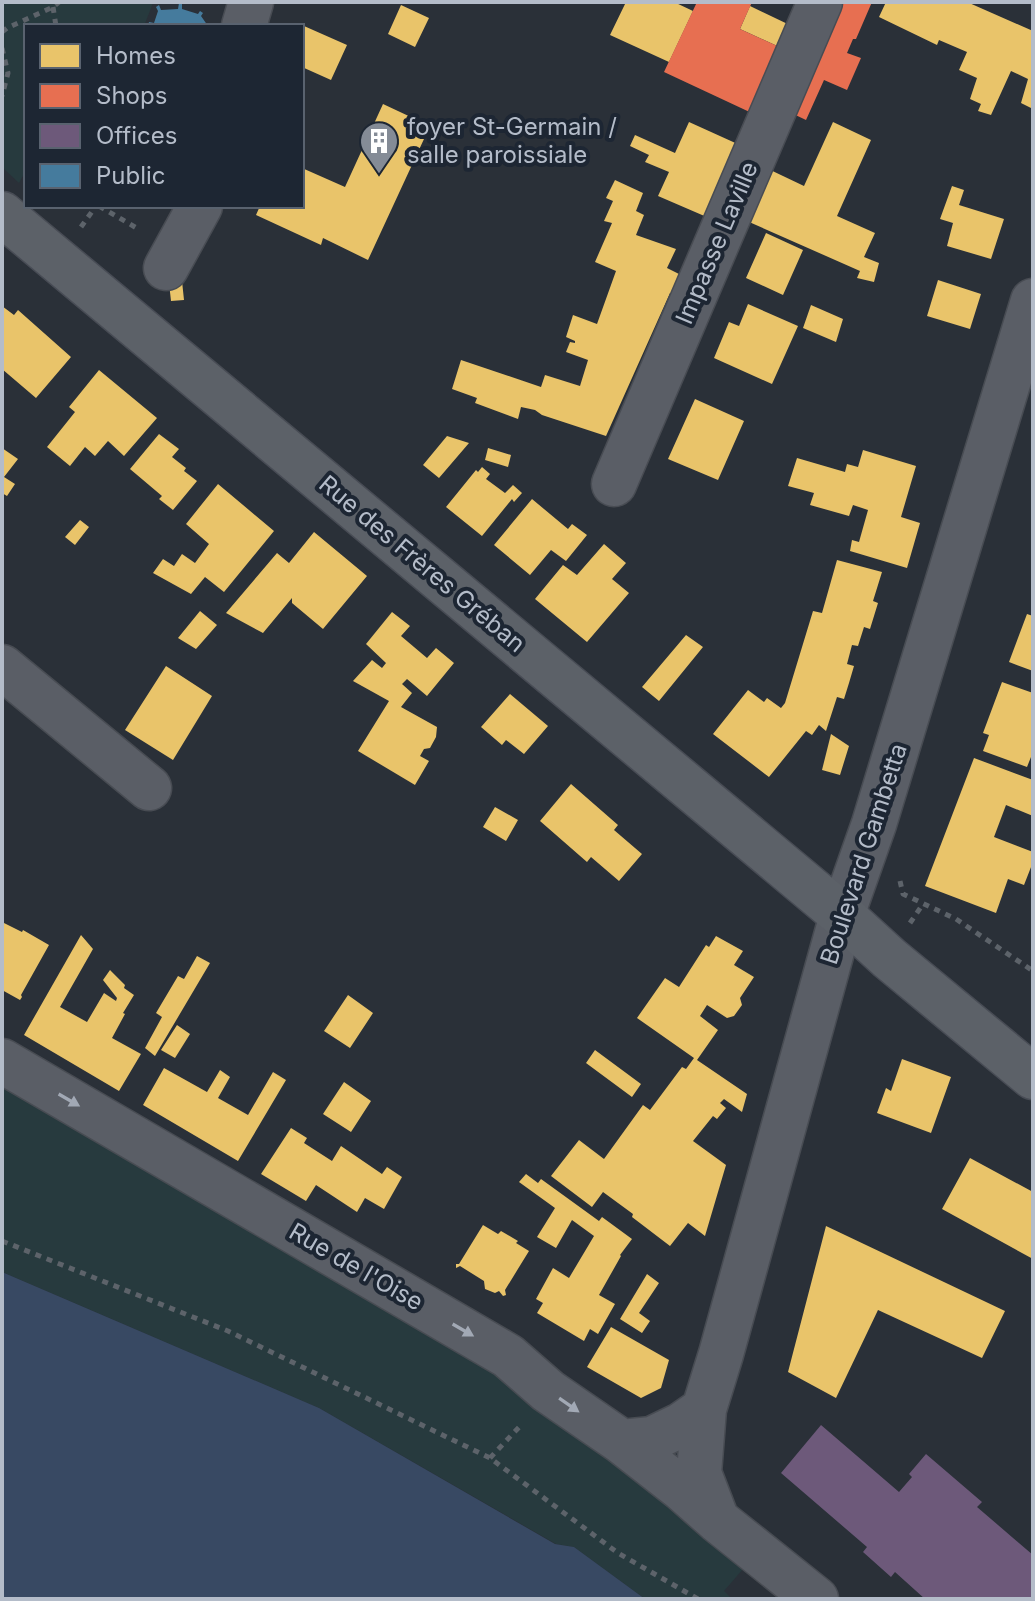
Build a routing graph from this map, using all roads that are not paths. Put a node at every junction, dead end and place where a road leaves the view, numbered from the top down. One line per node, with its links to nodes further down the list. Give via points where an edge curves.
1 (251, 2): 3 (street)
2 (820, 2): 8 (street, Impasse Laville)
3 (245, 24)
4 (199, 208): 6 (street)
5 (2, 214): 11 (main road, Rue des Frères Gréban)
6 (166, 268)
7 (1033, 301): 11 (street, Boulevard Gambetta)
8 (614, 484)
9 (2, 667): 10 (street)
10 (149, 788)
11 (842, 915): 13 (main road, Rue des Frères Gréban); 14 (street, Boulevard Gambetta)
12 (2, 1061): 15 (street, Rue de l'Oise, one-way to 15, via 508,1356)
13 (1033, 1077)
14 (704, 1409): 15 (street, via 652,1439); 16 (street, Boulevard Gambetta, via 699,1473)
15 (622, 1442): 16 (street, Rue de l'Oise)
16 (717, 1520): 17 (street, Rue de l'Oise)
17 (816, 1599)

